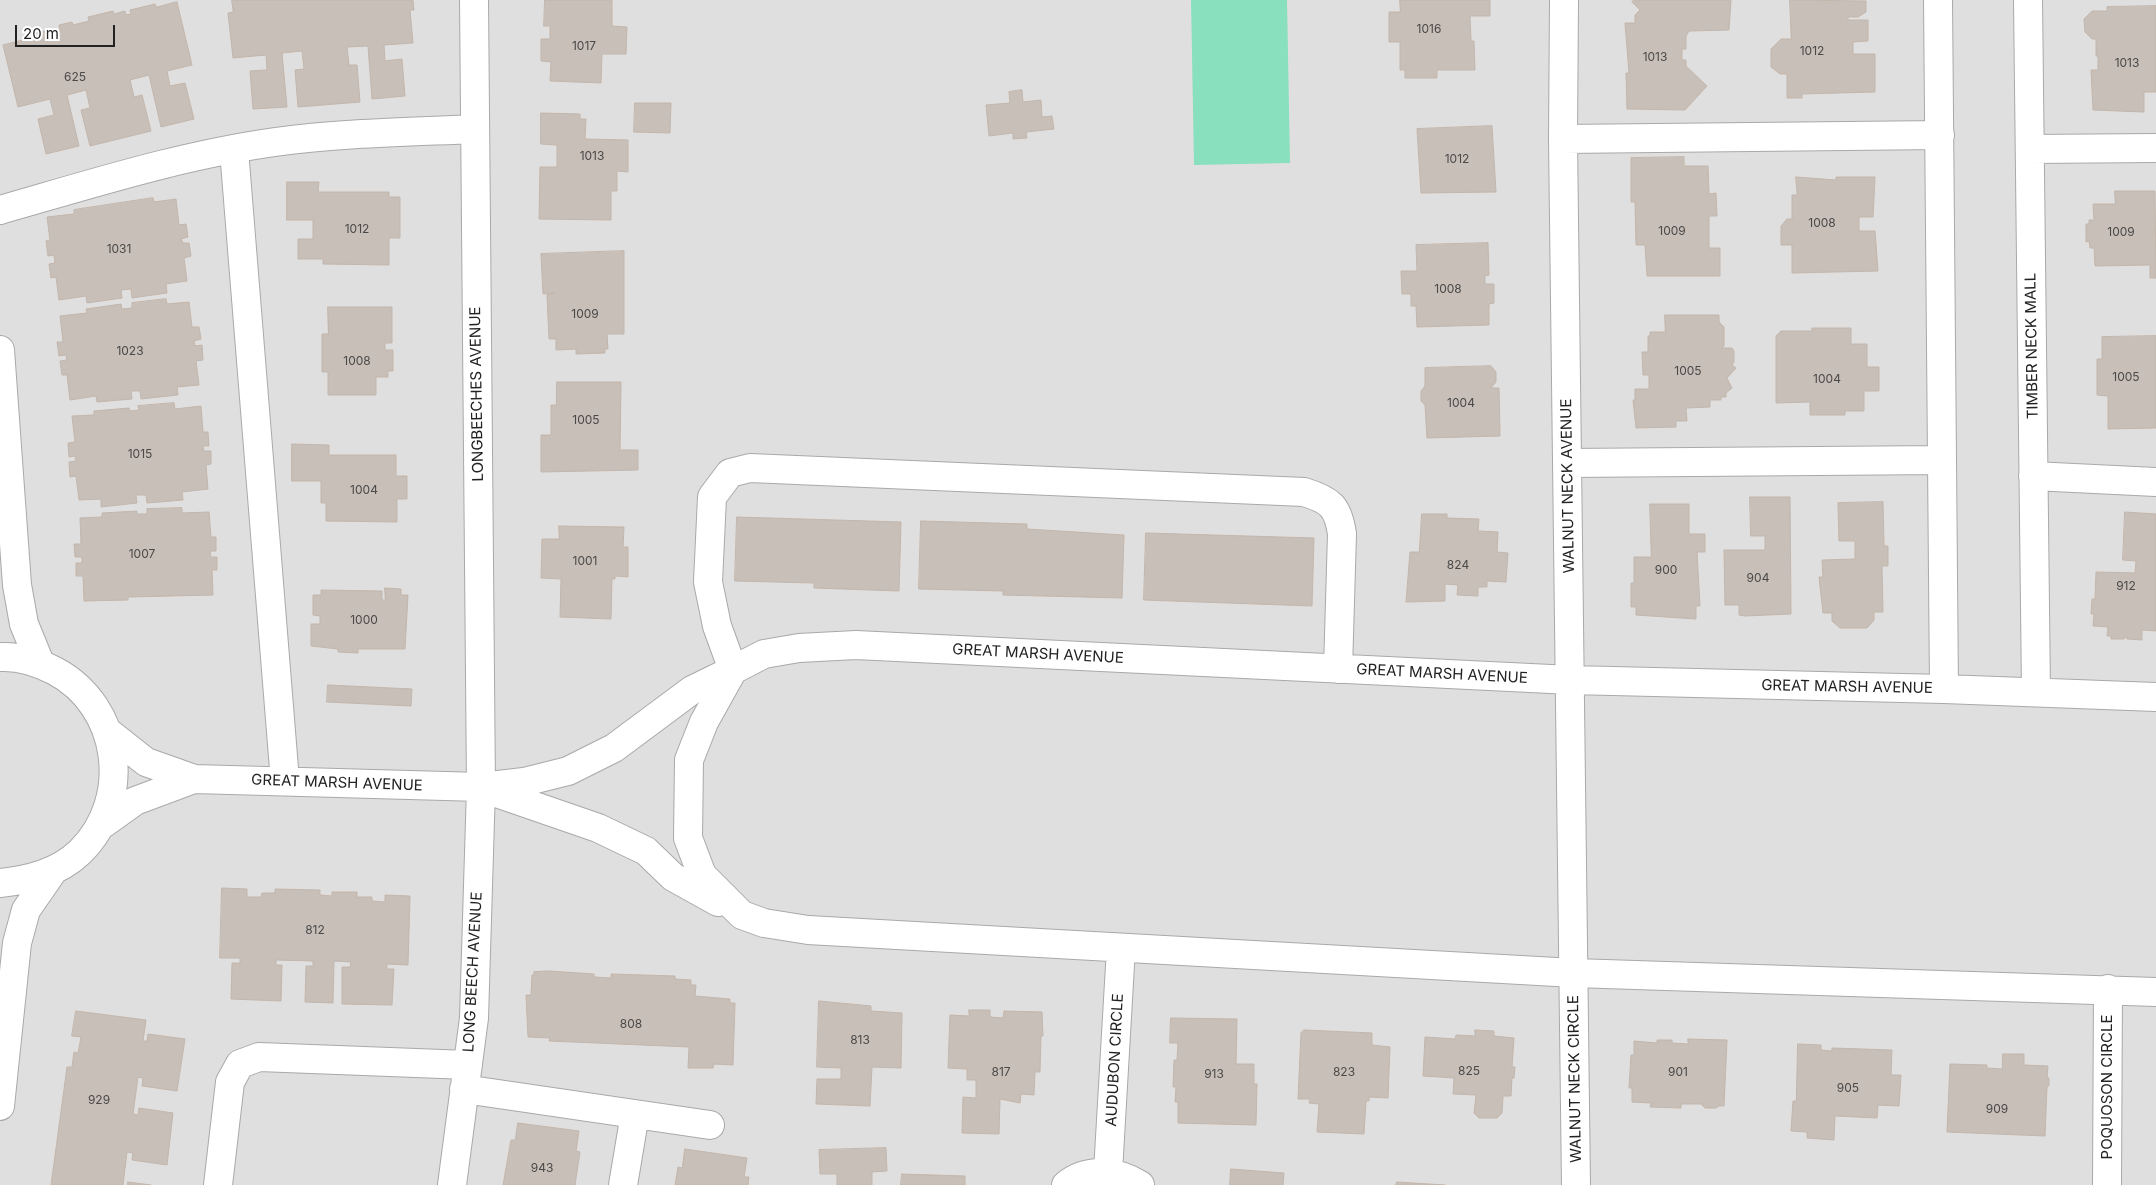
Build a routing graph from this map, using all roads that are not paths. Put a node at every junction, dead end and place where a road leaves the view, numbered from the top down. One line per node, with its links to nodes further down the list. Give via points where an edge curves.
1 (474, 0): 5 (street, LONGBEECHES AVENUE)
2 (1564, 0): 7 (street, WALNUT NECK AVENUE)
3 (1938, 0): 6 (street)
4 (2028, 0): 9 (street, TIMBER NECK MALL)
5 (475, 129): 10 (street, via 354,134 274,142); 28 (street, LONGBEECHES AVENUE)
6 (1940, 135): 7 (street); 13 (street)
7 (1563, 139): 14 (street, WALNUT NECK AVENUE)
8 (2156, 148): 9 (street)
9 (2030, 149): 15 (street, TIMBER NECK MALL)
10 (234, 150): 11 (street, via 188,158); 27 (street)
11 (0, 210)
12 (0, 350): 18 (street, via 17,585 24,624)
13 (1942, 460): 14 (street); 22 (street)
14 (1568, 463): 21 (street, WALNUT NECK AVENUE)
15 (2033, 476): 16 (street); 23 (street, TIMBER NECK MALL)
16 (2156, 482)
17 (0, 657): 18 (street)
18 (40, 663): 25 (street, via 70,679 93,703)
19 (1338, 669): 20 (street, GREAT MARSH AVENUE, via 856,645 799,648 764,654); 20 (street, via 1342,534 1340,517 1332,505 1319,497 1304,492 750,468 730,473 712,497 708,582 717,626); 21 (street, GREAT MARSH AVENUE)
20 (733, 670): 28 (street, GREAT MARSH AVENUE, via 692,690 614,748 568,771 524,782); 32 (street, GREAT MARSH AVENUE, via 704,722 690,760 688,838 702,875)
21 (1571, 680): 22 (street, GREAT MARSH AVENUE); 34 (street, WALNUT NECK AVENUE)
22 (1944, 689): 23 (street, GREAT MARSH AVENUE)
23 (2036, 692): 24 (street, GREAT MARSH AVENUE)
24 (2156, 697)
25 (108, 732): 26 (street, GREAT MARSH AVENUE, via 146,762); 29 (street, via 115,764 113,788)
26 (194, 778): 27 (street, GREAT MARSH AVENUE); 29 (street, GREAT MARSH AVENUE, via 135,801)
27 (286, 781): 28 (street, GREAT MARSH AVENUE)
28 (481, 787): 32 (street, GREAT MARSH AVENUE, via 598,828 646,852 673,877); 37 (street, LONG BEECH AVENUE, via 474,1018)
29 (100, 826): 30 (street, via 80,852)
30 (53, 871): 31 (street); 38 (street, via 26,910 17,943)
31 (0, 883)
32 (742, 915): 33 (street, GREAT MARSH AVENUE, via 764,923 808,930)
33 (1121, 948): 34 (street, GREAT MARSH AVENUE); 41 (street, AUDUBON CIRCLE)
34 (1574, 973): 35 (street, GREAT MARSH AVENUE); 47 (street, WALNUT NECK CIRCLE)
35 (2108, 989): 36 (street, GREAT MARSH AVENUE); 48 (street, POQUOSON CIRCLE)
36 (2156, 992)
37 (466, 1077): 39 (street); 42 (street, via 260,1057 240,1064 230,1082); 43 (street, LONG BEECH AVENUE)
38 (0, 1106)
39 (635, 1114): 40 (street); 44 (street)
40 (710, 1124)
41 (1108, 1172): 45 (street, via 1088,1174); 46 (street)
42 (218, 1185)
43 (452, 1185)
44 (623, 1185)
45 (1066, 1185)
46 (1140, 1185)
47 (1576, 1185)
48 (2107, 1185)

